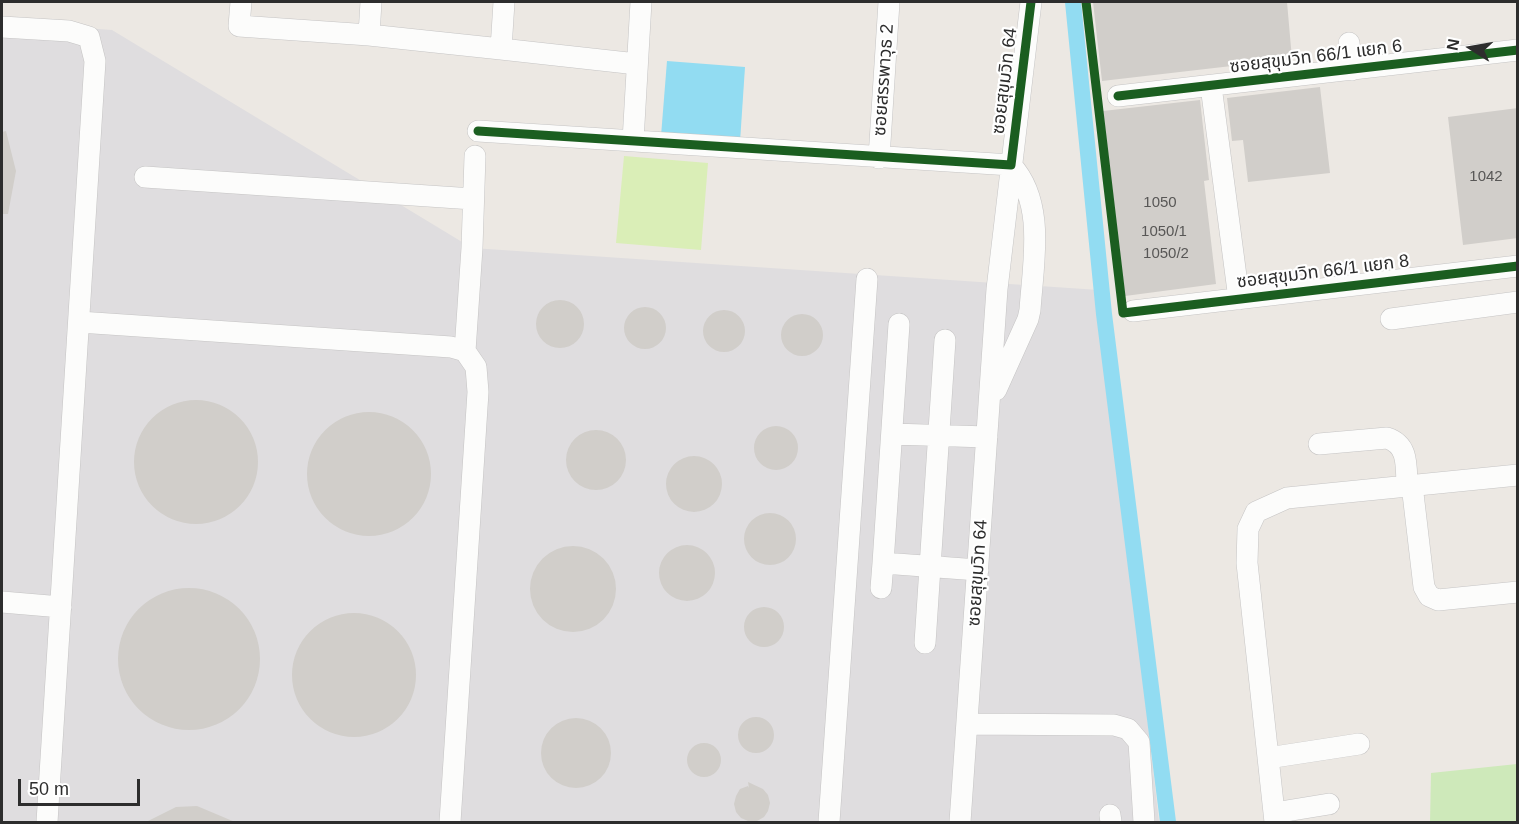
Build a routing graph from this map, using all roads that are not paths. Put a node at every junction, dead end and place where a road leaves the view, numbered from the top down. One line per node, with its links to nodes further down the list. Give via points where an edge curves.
1 (241, 2): 8 (street, via 239,26)
2 (371, 2): 8 (street)
3 (504, 2): 10 (street)
4 (641, 2): 12 (street)
5 (889, 2): 19 (street, ซอยสรรพาวุธ 2)
6 (1031, 2): 20 (street, ซอยสุขุมวิท 64)
7 (2, 27): 29 (street, via 69,31 89,37 95,61)
8 (369, 35): 10 (street)
9 (1349, 43): 13 (street)
10 (501, 49): 12 (street)
11 (1518, 51): 13 (street, ซอยสุขุมวิท 66/1 แยก 6)
12 (637, 64): 17 (street)
13 (1352, 69): 14 (street, ซอยสุขุมวิท 66/1 แยก 6)
14 (1211, 86): 15 (street, ซอยสุขุมวิท 66/1 แยก 6); 25 (street)
15 (1118, 96)
16 (478, 131): 17 (street)
17 (633, 141): 19 (street)
18 (475, 156): 22 (street)
19 (879, 158): 20 (street)
20 (1011, 165): 33 (street, ซอยสุขุมวิท 64); 33 (street, via 1020,175 1033,208 1030,309)
21 (146, 177): 22 (street)
22 (473, 199): 32 (street)
23 (1518, 266): 25 (street, ซอยสุขุมวิท 66/1 แยก 8)
24 (867, 279): 55 (street)
25 (1239, 298): 27 (street, ซอยสุขุมวิท 66/1 แยก 8)
26 (1518, 302): 28 (street)
27 (1133, 311)
28 (1391, 319)
29 (78, 322): 32 (street); 46 (street)
30 (899, 324): 34 (street)
31 (945, 340): 35 (street)
32 (465, 351): 54 (street, via 476,367 478,392)
33 (989, 407): 36 (street, ซอยสุขุมวิท 64)
34 (892, 434): 35 (street); 40 (street)
35 (938, 435): 36 (street); 41 (street)
36 (987, 437): 42 (street, ซอยสุขุมวิท 64)
37 (1319, 444): 39 (street, via 1395,440 1404,453)
38 (1518, 475): 39 (street)
39 (1410, 485): 44 (street, via 1424,587 1429,596 1438,600); 50 (street, via 1287,498 1256,512 1248,529 1247,563)
40 (883, 563): 41 (street); 43 (street)
41 (930, 566): 42 (street); 47 (street)
42 (978, 570): 48 (street, ซอยสุขุมวิท 64)
43 (881, 588)
44 (1518, 592)
45 (2, 602): 46 (street)
46 (60, 607): 53 (street)
47 (926, 643)
48 (968, 724): 56 (street, ซอยสุขุมวิท 64); 57 (street, via 1114,725 1128,729 1139,742)
49 (1359, 744): 50 (street)
50 (1268, 758): 52 (street)
51 (1329, 804): 52 (street)
52 (1274, 818)
53 (47, 822)
54 (450, 822)
55 (829, 822)
56 (960, 822)
57 (1144, 822)

